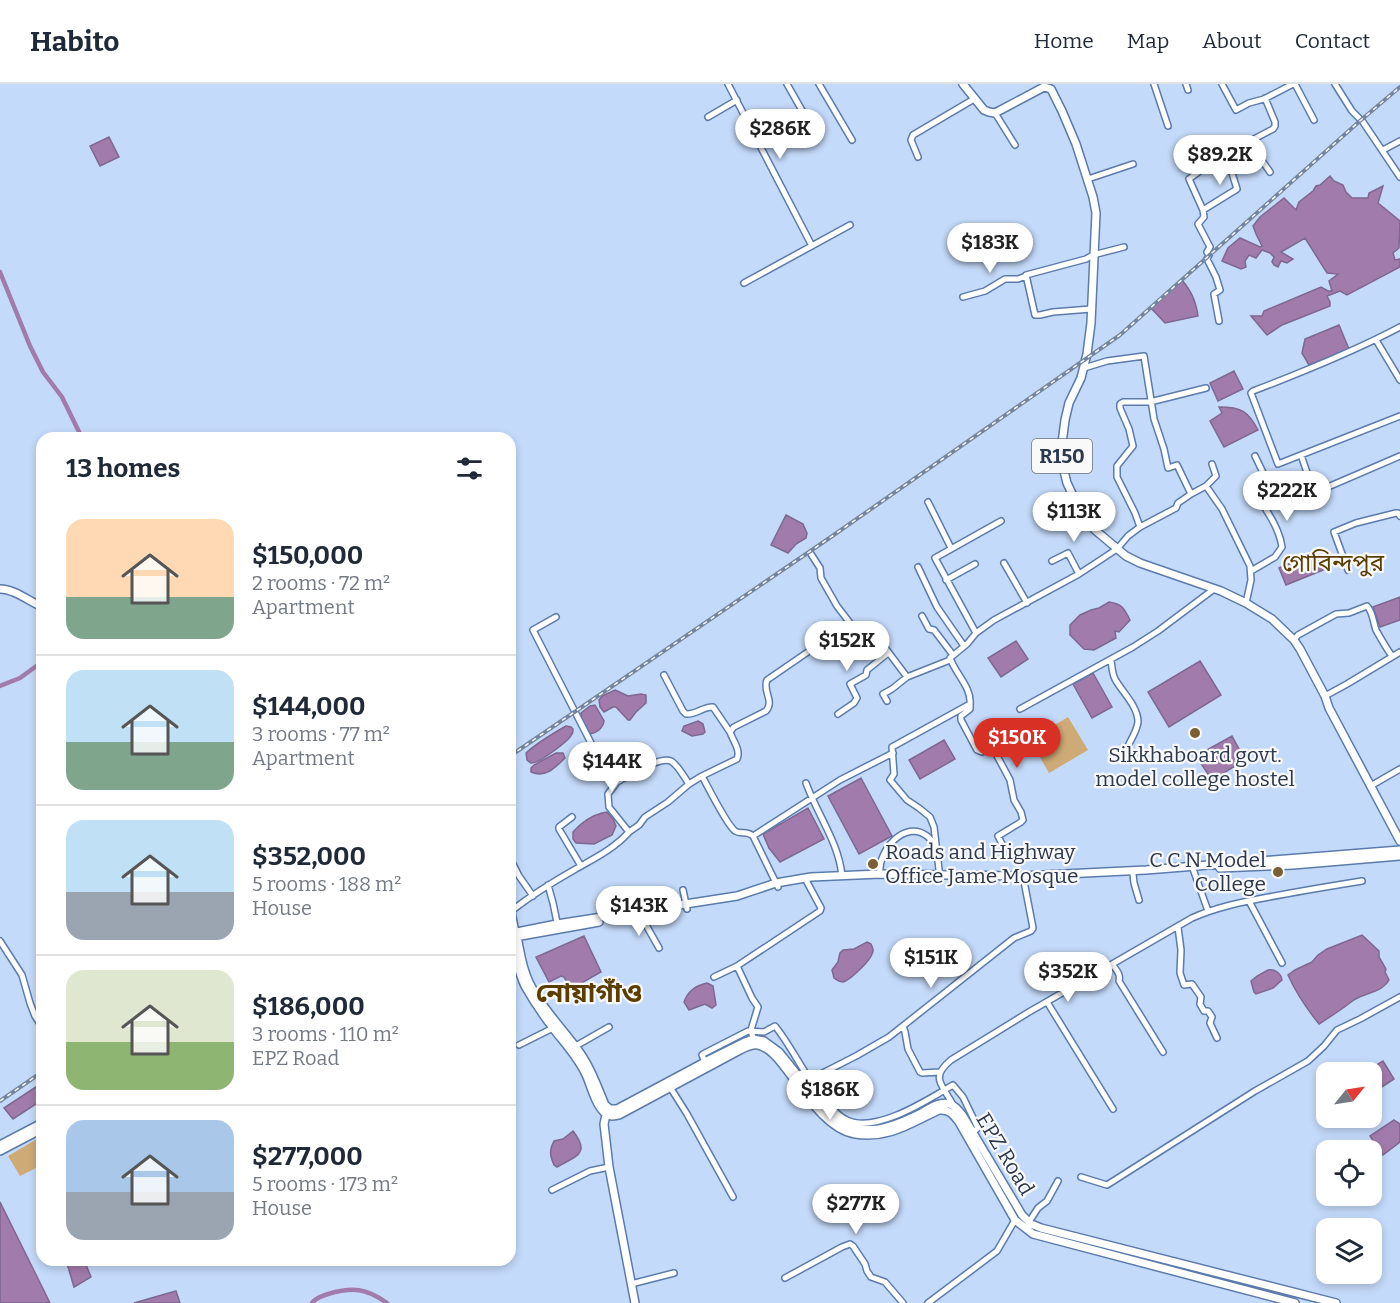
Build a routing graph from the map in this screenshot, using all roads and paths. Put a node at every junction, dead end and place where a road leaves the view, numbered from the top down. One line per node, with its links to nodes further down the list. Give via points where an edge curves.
1 (728, 84): 12 (street)
2 (787, 84): 17 (street)
3 (819, 84): 18 (street)
4 (963, 84): 11 (main road)
5 (1154, 84): 16 (street)
6 (1222, 84): 10 (street, via 1236,111)
7 (1294, 84): 10 (street); 15 (street)
8 (1335, 84): 22 (street)
9 (1050, 85): 13 (main road, R150); 28 (main road, R150)
10 (1265, 98): 20 (street, via 1275,126)
11 (974, 99): 13 (main road, via 984,110); 23 (street, via 912,135)
12 (736, 100): 14 (street); 31 (street)
13 (995, 113): 21 (street)
14 (708, 117)
15 (1314, 120)
16 (1168, 126)
17 (812, 128)
18 (852, 141)
19 (1400, 141): 22 (street)
20 (1249, 142): 24 (street); 26 (street)
21 (1015, 146)
22 (1383, 150): 27 (street)
23 (918, 157)
24 (1224, 157): 29 (street, via 1237,189); 29 (street, via 1189,179)
25 (1133, 164): 28 (street)
26 (1270, 171)
27 (1400, 177)
28 (1088, 179): 33 (main road, R150, via 1096,213)
29 (1203, 210): 38 (street, via 1204,217 1198,224 1210,247 1207,259 1220,290 1214,294)
30 (850, 225): 31 (street)
31 (812, 246): 35 (street)
32 (1124, 248): 33 (street)
33 (1094, 255): 34 (street); 37 (main road, R150)
34 (1026, 276): 36 (street, via 1005,279 985,291); 37 (street, via 1035,315)
35 (744, 283)
36 (963, 297)
37 (1092, 309): 41 (main road, R150)
38 (1219, 321)
39 (1400, 327): 40 (street)
40 (1376, 340): 42 (street); 46 (street, via 1251,393 1278,464)
41 (1084, 368): 44 (street, via 1144,356); 57 (main road, R150, via 1065,420 1063,467 1085,516)
42 (1400, 380)
43 (1206, 388): 44 (street)
44 (1150, 402): 51 (street, via 1168,468 1177,465); 55 (street, via 1120,404 1133,446 1117,466 1117,477)
45 (1400, 416): 46 (street)
46 (1301, 455): 48 (street, via 1314,493)
47 (1255, 456): 64 (street, via 1272,498 1265,508 1274,521 1282,547 1275,557)
48 (1400, 456)
49 (1212, 464): 50 (street, via 1216,476)
50 (1206, 486): 51 (street); 64 (street, via 1222,509)
51 (1191, 494): 55 (street, via 1176,508)
52 (928, 502): 56 (street)
53 (1400, 516): 63 (street, via 1386,515 1334,532)
54 (1001, 521): 56 (street)
55 (1140, 527): 57 (street)
56 (951, 548): 66 (street, via 935,558)
57 (1117, 549): 65 (street); 68 (main road, R150, via 1140,563)
58 (811, 554): 74 (street, via 821,578)
59 (1052, 561): 65 (street, via 1068,553)
60 (1004, 563): 69 (street)
61 (975, 564): 66 (street)
62 (918, 567): 77 (street, via 937,607)
63 (1348, 570)
64 (1251, 571): 70 (street)
65 (1079, 574): 69 (street)
66 (946, 580): 75 (street)
67 (0, 589): 71 (main road)
68 (1214, 589): 70 (main road, R150); 82 (street)
69 (1027, 603): 75 (street)
70 (1246, 603): 76 (main road, R150, via 1272,619)
71 (36, 605)
72 (556, 616): 96 (street, via 533,630 591,743)
73 (922, 616): 81 (street)
74 (850, 623): 79 (street); 90 (street, via 767,680 769,708)
75 (976, 633): 77 (street)
76 (1294, 640): 80 (street, via 1336,614 1367,606); 85 (main road, R150)
77 (964, 646): 81 (street)
78 (1400, 651): 80 (street)
79 (888, 653): 84 (street); 89 (street, via 866,675 850,684 857,698)
80 (1392, 656): 85 (street)
81 (952, 658): 84 (street); 87 (street)
82 (1111, 660): 88 (street); 91 (street, via 1114,677 1136,711 1138,721)
83 (664, 675): 90 (street, via 686,714 713,707)
84 (907, 677): 86 (street, via 883,694)
85 (1325, 696): 95 (main road, R150)
86 (887, 701)
87 (970, 704): 92 (street, via 893,746); 106 (street, via 961,720 977,750 995,752 1022,814 1021,822 998,836)
88 (1020, 709)
89 (838, 714)
90 (730, 732): 94 (street, via 739,756)
91 (1129, 744)
92 (893, 753): 100 (street); 107 (street, via 891,782 930,817)
93 (1400, 769): 99 (street)
94 (702, 776): 98 (street); 104 (street, via 735,831)
95 (1368, 778): 99 (main road, R150); 105 (main road, R150)
96 (617, 782): 98 (street, via 659,760 667,760 674,762); 103 (street, via 608,794 609,807)
97 (806, 783): 100 (street)
98 (689, 784): 103 (street)
99 (1374, 784): 102 (main road, R150)
100 (812, 798): 104 (street); 116 (street, via 834,846)
101 (572, 817): 111 (street, via 559,829)
102 (1400, 831)
103 (628, 832): 111 (street)
104 (753, 836): 122 (street)
105 (1400, 841)
106 (1004, 848)
107 (938, 849): 114 (street, via 927,836 917,832 901,835 885,850); 117 (street)
108 (1400, 850): 110 (main road)
109 (1400, 856): 110 (main road)
110 (1292, 862): 112 (main road)
111 (581, 866): 121 (street)
112 (1193, 868): 115 (main road); 118 (main road); 129 (street)
113 (516, 870): 124 (street)
114 (880, 874): 116 (main road); 117 (main road)
115 (1133, 874): 118 (main road); 125 (street)
116 (842, 876): 122 (main road, via 811,877)
117 (940, 876): 118 (main road); 120 (main road)
118 (1023, 878): 145 (street, via 1031,931 1014,938)
119 (1362, 881): 126 (street)
120 (807, 882): 122 (main road); 139 (street, via 820,911)
121 (548, 885): 124 (street); 131 (street)
122 (777, 885): 128 (main road)
123 (683, 890): 128 (street)
124 (533, 896): 127 (street)
125 (1139, 900)
126 (1249, 901): 129 (street); 137 (street)
127 (516, 907)
128 (687, 907): 130 (main road)
129 (1208, 911): 132 (street)
130 (644, 913): 131 (main road); 135 (street)
131 (558, 926): 133 (main road)
132 (1178, 927): 138 (street); 149 (street, via 1180,977 1184,985 1192,984 1202,996 1200,1004 1212,1017 1210,1023)
133 (516, 935)
134 (0, 941): 144 (street, via 22,975)
135 (659, 948)
136 (516, 961): 143 (main road)
137 (1282, 963)
138 (1112, 964): 142 (street); 153 (street)
139 (736, 966): 140 (street); 148 (street, via 758,1006)
140 (714, 977)
141 (1400, 997): 170 (street, via 1337,1030 1308,1061 1107,1185)
142 (1047, 1002): 155 (street, via 951,1060); 163 (street)
143 (549, 1017): 147 (main road); 152 (main road)
144 (36, 1018)
145 (903, 1026): 155 (street, via 908,1049 920,1072); 157 (street, via 877,1045)
146 (609, 1027): 152 (street)
147 (553, 1028): 151 (street); 152 (main road)
148 (751, 1030): 150 (street); 154 (street, via 703,1054); 157 (street, via 764,1032 776,1026)
149 (1217, 1038)
150 (754, 1042): 154 (main road, via 745,1042); 156 (main road); 157 (main road, EPZ Road)
151 (519, 1044)
152 (573, 1048): 164 (main road, via 600,1107)
153 (1163, 1052)
154 (705, 1062): 156 (main road)
155 (940, 1072): 160 (street)
156 (690, 1073): 158 (main road); 164 (main road, via 617,1109)
157 (805, 1083): 161 (street); 162 (main road, EPZ Road, via 832,1116 852,1128 891,1127 935,1106); 174 (main road, EPZ Road, via 817,1108 830,1122 855,1134 896,1130 939,1110 952,1113)
158 (670, 1087): 164 (main road, via 619,1115 610,1116); 173 (street)
159 (854, 1090): 161 (street)
160 (945, 1090): 161 (street, via 897,1115 863,1124 848,1120); 162 (street); 167 (street, via 954,1085 963,1097 978,1129)
161 (830, 1105)
162 (953, 1106): 167 (main road, EPZ Road)
163 (1113, 1109)
164 (606, 1110): 169 (main road)
165 (36, 1127): 168 (main road)
166 (36, 1132): 168 (main road)
167 (973, 1132): 175 (main road, EPZ Road)
168 (0, 1149)
169 (609, 1167): 172 (street); 178 (main road)
170 (1081, 1177)
171 (1058, 1181): 175 (street)
172 (552, 1190)
173 (733, 1197)
174 (1015, 1220): 181 (street, via 997,1251); 182 (main road, EPZ Road, via 1036,1236)
175 (1029, 1222): 183 (main road, EPZ Road)
176 (674, 1273): 178 (street)
177 (785, 1278): 180 (street, via 849,1244 871,1277 885,1282)
178 (631, 1284): 179 (main road)
179 (635, 1303)
180 (903, 1303)
181 (928, 1303)
182 (1294, 1303)
183 (1336, 1303)

